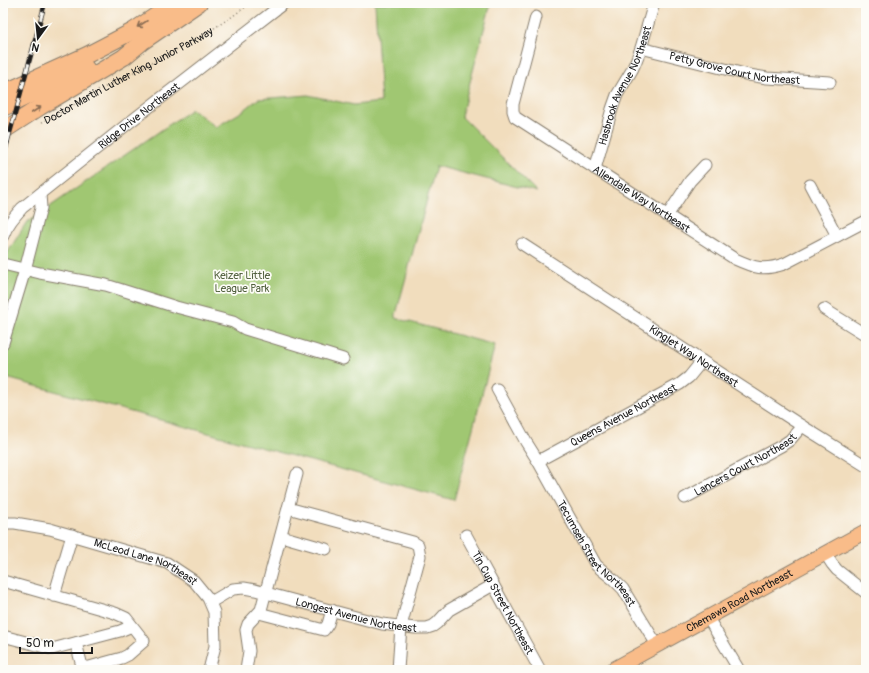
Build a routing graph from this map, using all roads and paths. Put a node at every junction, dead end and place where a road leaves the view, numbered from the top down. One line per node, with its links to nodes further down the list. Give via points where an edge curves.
1 (175, 3): 10 (highway, one-way to 10, via 88,55)
2 (199, 3): 7 (highway, Doctor Martin Luther King Junior Parkway)
3 (250, 3): 12 (path, Doctor Martin Luther King Junior Parkway, via 200,36)
4 (284, 3): 17 (street, Ridge Drive Northeast)
5 (654, 3): 8 (street, Hasbrook Avenue Northeast)
6 (536, 17): 15 (street, Allendale Way Northeast, via 513,104 515,117)
7 (142, 42): 11 (highway); 13 (highway, one-way to 7, via 124,57)
8 (641, 48): 9 (street, Petty Grove Court Northeast, via 749,75); 15 (street, Hasbrook Avenue Northeast, via 614,102)
9 (830, 82)
10 (3, 93)
11 (3, 108)
12 (37, 125)
13 (3, 131)
14 (705, 165): 18 (street, via 690,181)
15 (595, 169): 18 (street, Allendale Way Northeast)
16 (810, 185): 21 (street)
17 (40, 194): 20 (street, Ridge Drive Northeast, via 22,208); 24 (street, via 41,208)
18 (668, 216): 21 (street, Allendale Way Northeast, via 735,259 761,269 784,264)
19 (866, 221): 21 (street, Allendale Way Northeast)
20 (3, 236)
21 (837, 236)
22 (522, 244): 29 (street, Kinglet Way Northeast)
23 (3, 264): 24 (street)
24 (25, 270): 27 (street); 28 (street, via 106,284 233,322 245,329)
25 (824, 309): 26 (street)
26 (866, 336)
27 (3, 342)
28 (343, 359)
29 (702, 361): 31 (street, Kinglet Way Northeast); 32 (street, Queens Avenue Northeast, via 680,384)
30 (497, 389): 32 (street, Tecumseh Street Northeast)
31 (802, 426): 33 (street, Kinglet Way Northeast); 35 (street, Lancers Court Northeast, via 781,446)
32 (538, 461): 57 (street, Tecumseh Street Northeast, via 596,565 623,589)
33 (866, 466)
34 (297, 474): 36 (street)
35 (685, 498)
36 (288, 508): 41 (street); 54 (street, via 418,545 420,556)
37 (3, 523): 39 (street, McLeod Lane Northeast, via 50,529)
38 (866, 531): 43 (main road, Chemawa Road Northeast)
39 (72, 535): 48 (street); 49 (street, McLeod Lane Northeast, via 167,563 194,581)
40 (466, 535): 45 (street, Tin Cup Street Northeast)
41 (281, 536): 42 (street); 46 (street)
42 (326, 549)
43 (825, 553): 47 (street, via 837,570); 52 (main road, Chemawa Road Northeast)
44 (3, 581): 48 (street)
45 (493, 585): 54 (street, Longest Avenue Northeast, via 449,610 433,626); 62 (street, Tin Cup Street Northeast)
46 (266, 592): 49 (street, Longest Avenue Northeast, via 233,589); 50 (street, Longest Avenue Northeast); 51 (street)
47 (866, 594)
48 (54, 596): 53 (street, via 115,613 126,618)
49 (211, 602): 59 (street, McLeod Lane Northeast, via 214,612 215,646)
50 (332, 610): 51 (street, via 324,630); 54 (street, Longest Avenue Northeast, via 382,624)
51 (259, 612): 60 (street, via 246,630 249,651)
52 (708, 618): 57 (main road, Chemawa Road Northeast); 64 (street)
53 (132, 626): 56 (street); 58 (street, via 144,641 122,658)
54 (401, 626): 61 (street)
55 (3, 636): 56 (street, via 52,649)
56 (76, 643): 58 (street)
57 (657, 646): 63 (main road, Chemawa Road Northeast)
58 (83, 669)
59 (209, 670)
60 (246, 670)
61 (398, 670)
62 (540, 670)
63 (612, 670)
64 (739, 670)

